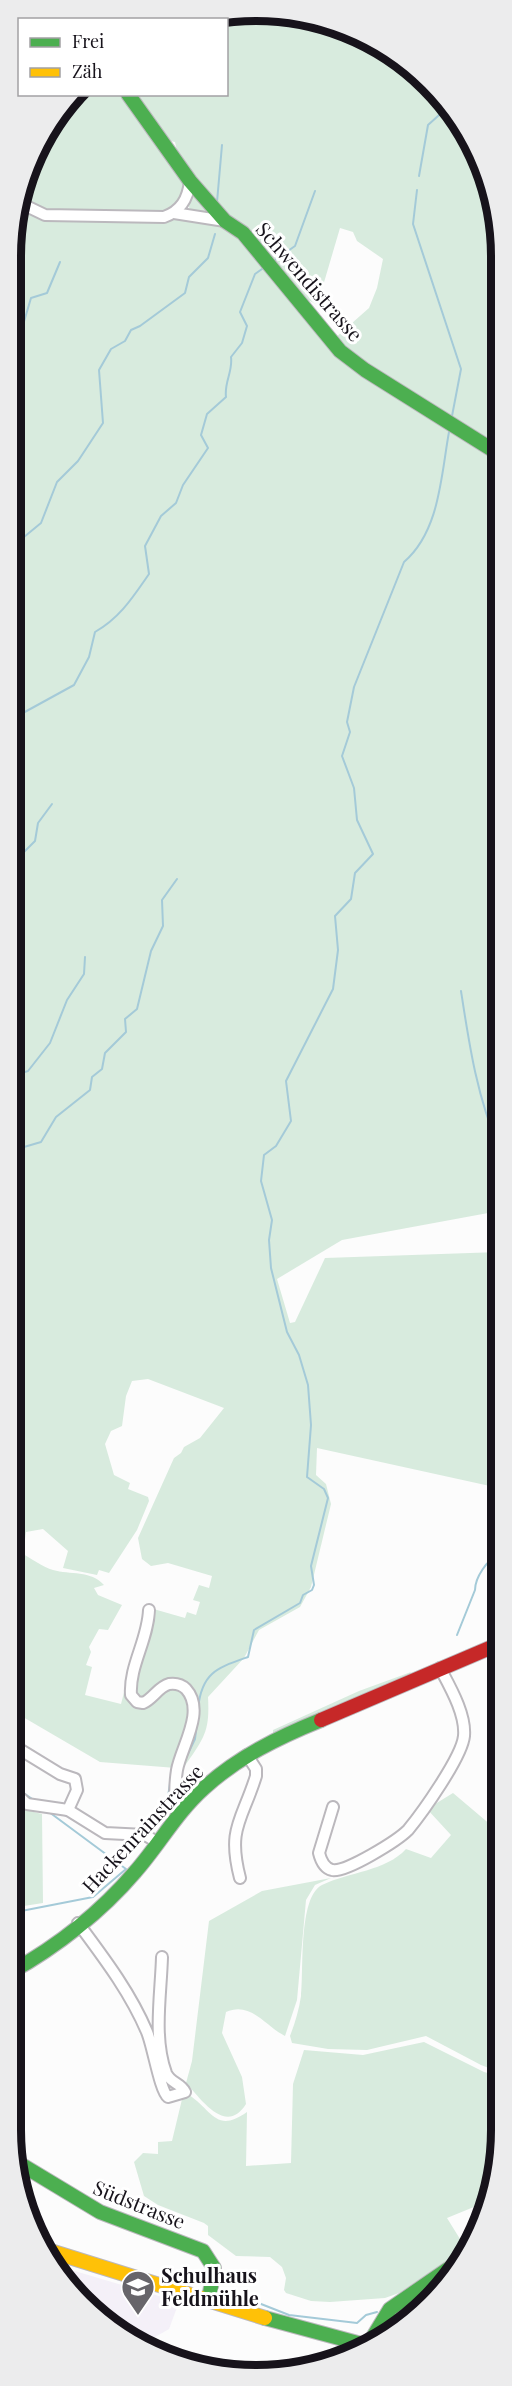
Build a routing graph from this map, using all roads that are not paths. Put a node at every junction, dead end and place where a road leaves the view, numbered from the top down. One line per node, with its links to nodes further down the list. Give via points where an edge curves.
1 (130, 96): 2 (street, Schwendistrasse)
2 (190, 181): 4 (street, via 189,194); 5 (street, Schwendistrasse)
3 (27, 206): 4 (street, via 45,215 164,217)
4 (174, 213): 5 (street)
5 (225, 221): 6 (street, Schwendistrasse, via 243,233 339,351)
6 (491, 448)
7 (148, 1610): 15 (street, via 146,1636 131,1695 143,1703 161,1688 175,1683 192,1698 192,1723 176,1782)
8 (491, 1648): 9 (street, Hackenrainstrasse)
9 (440, 1668): 11 (street, Hackenrainstrasse); 13 (street, via 459,1709 464,1737 455,1762 407,1830 349,1867 332,1870 325,1866 319,1853)
10 (21, 1750): 14 (street, via 75,1779 76,1790)
11 (247, 1755): 15 (street, Hackenrainstrasse); 17 (street, via 256,1776 234,1833)
12 (21, 1798): 14 (street, via 27,1804)
13 (333, 1808)
14 (68, 1810): 16 (street, via 105,1833 145,1835)
15 (179, 1812): 16 (street, Hackenrainstrasse)
16 (157, 1842): 18 (street, Hackenrainstrasse, via 126,1881)
17 (240, 1878)
18 (78, 1923): 19 (street, via 133,2003 154,2054 163,2094 173,2098 185,2092 168,2077 164,2063 159,2023); 20 (street, Hackenrainstrasse)
19 (162, 1957)
20 (21, 1966)
21 (24, 2167): 24 (street, Südstrasse, via 100,2212 203,2251 215,2267)
22 (55, 2252): 24 (street)
23 (442, 2273): 25 (street, via 390,2309)
24 (209, 2299): 26 (street)
25 (376, 2332)
26 (357, 2342)

